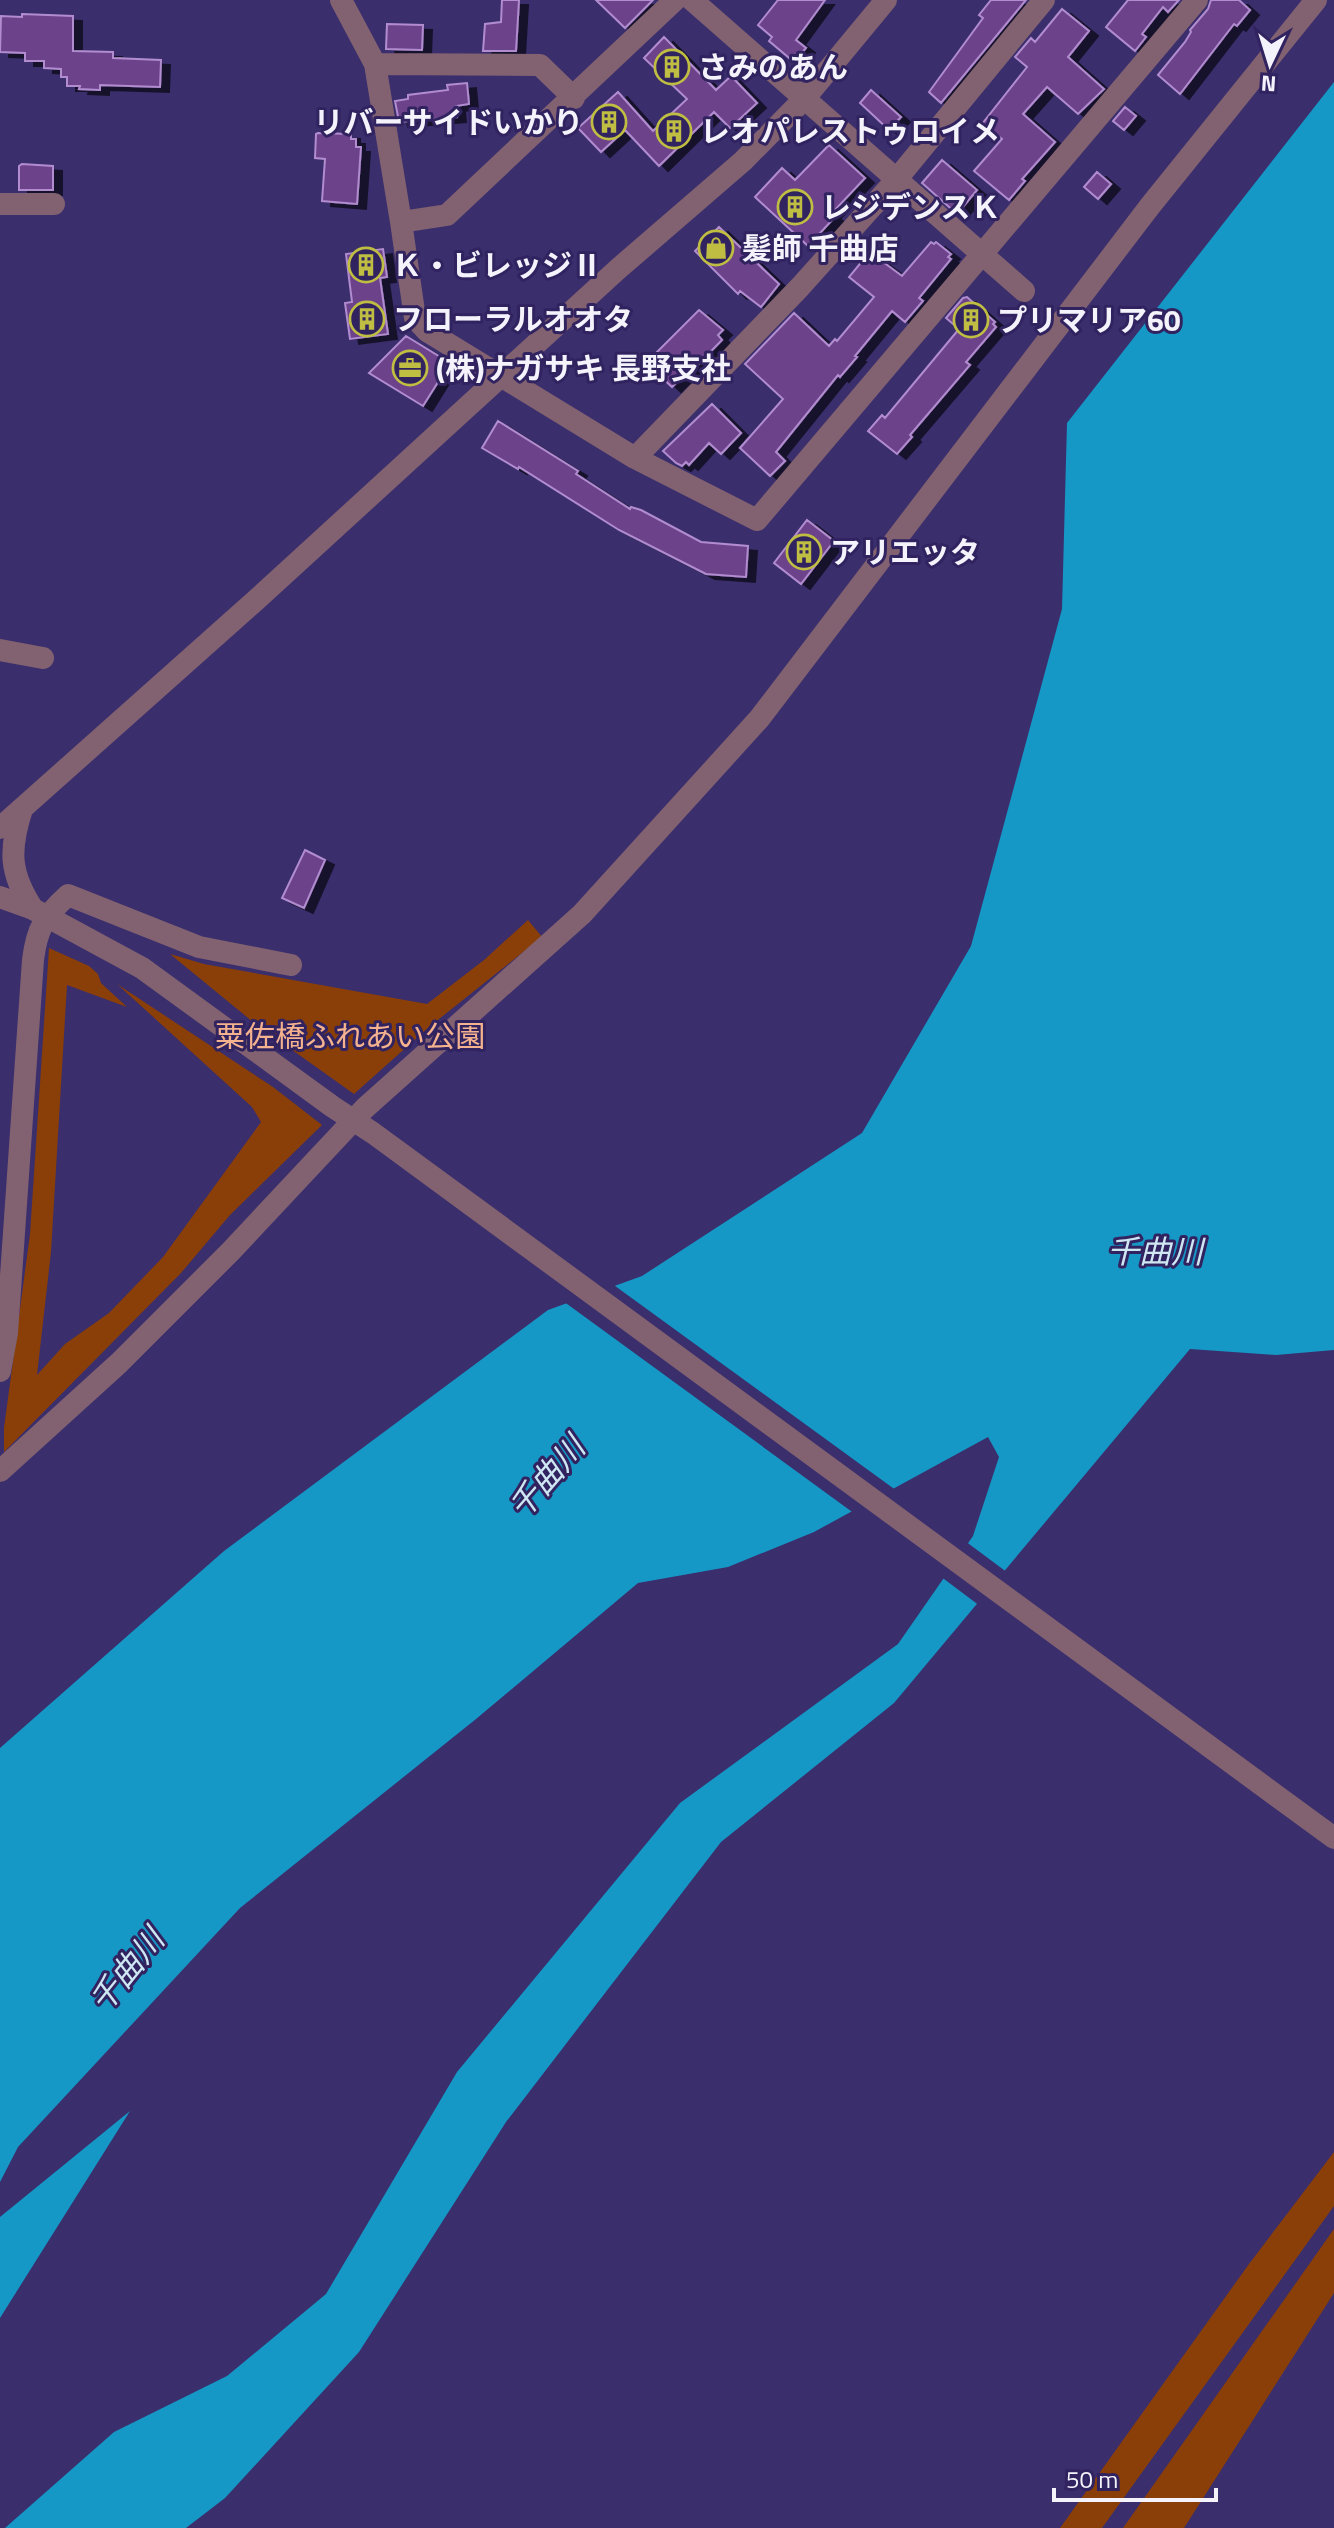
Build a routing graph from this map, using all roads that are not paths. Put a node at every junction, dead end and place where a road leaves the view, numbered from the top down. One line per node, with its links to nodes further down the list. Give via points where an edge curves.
1 (341, 0): 8 (street)
2 (675, 0): 9 (street)
3 (692, 0): 10 (street)
4 (886, 0): 10 (street)
5 (1044, 0): 11 (street)
6 (1197, 0): 15 (street)
7 (1316, 0): 26 (street, via 1150,206 759,719 582,914)
8 (375, 64): 9 (street, via 540,65); 14 (street)
9 (574, 98): 14 (street, via 447,215)
10 (805, 98): 11 (street); 17 (street, via 743,161)
11 (896, 180): 15 (street); 18 (street)
12 (0, 204): 13 (street)
13 (54, 204)
14 (401, 222): 17 (street, via 415,318 427,331)
15 (981, 254): 16 (street); 18 (street, via 757,520)
16 (1024, 291)
17 (502, 376): 18 (street); 21 (street)
18 (635, 458)
19 (0, 650): 20 (street)
20 (43, 658)
21 (23, 808): 22 (street); 24 (street, via 12,838 13,864 21,890)
22 (0, 828)
23 (0, 897): 24 (street)
24 (39, 913): 25 (street, via 68,895 199,947); 26 (street, via 142,968); 27 (street)
25 (291, 965)
26 (354, 1120): 28 (street, via 119,1363); 29 (street)
27 (0, 1371)
28 (0, 1471)
29 (1334, 1838)

